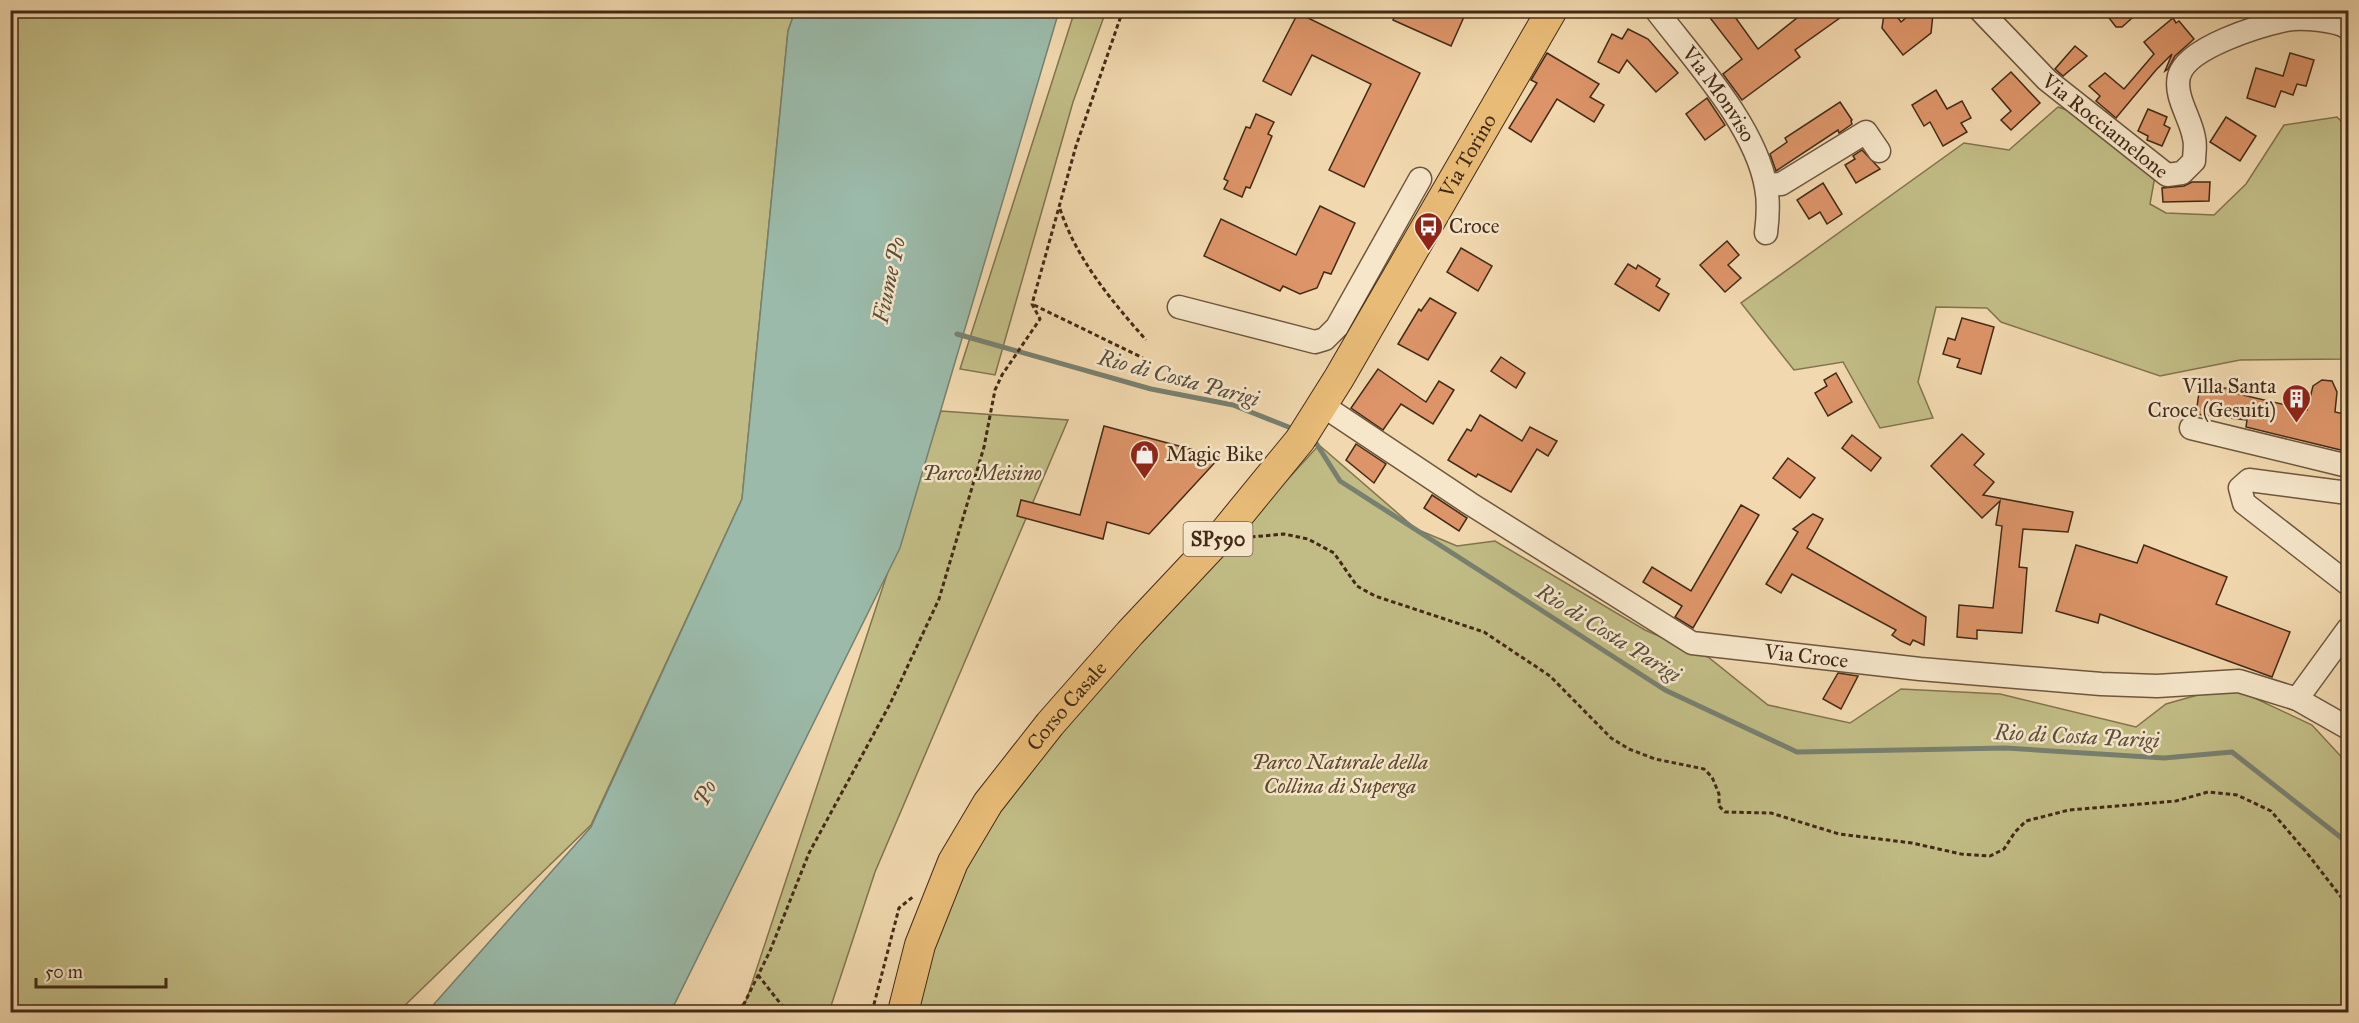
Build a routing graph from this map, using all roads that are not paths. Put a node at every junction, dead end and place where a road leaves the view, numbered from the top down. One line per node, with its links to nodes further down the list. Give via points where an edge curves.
1 (1552, 10): 9 (main road, Via Torino / SP590)
2 (1656, 10): 7 (street, Via Monviso, via 1745,131)
3 (1980, 10): 4 (street, Via Rocciamelone, via 2047,80 2167,175 2182,173 2194,161 2195,139 2178,91 2179,75 2194,56 2226,39 2288,20 2339,22)
4 (2349, 28)
5 (1879, 151): 7 (street, via 1866,132 1781,184)
6 (1420, 179): 9 (street)
7 (1766, 185): 8 (street, Via Monviso)
8 (1766, 233)
9 (1401, 243): 10 (street, via 1337,327 1316,342 1273,335); 11 (main road, Via Torino / SP590)
10 (1179, 307)
11 (1311, 423): 17 (street, Via Croce, via 1469,503 1692,643 1920,669 2101,684 2157,686 2239,681); 19 (main road, Corso Casale / SP590, via 1224,533 1050,724 988,803 959,852 920,945)
12 (2191, 428): 13 (street)
13 (2349, 466)
14 (2349, 493): 15 (street, via 2249,480 2240,488 2244,503)
15 (2349, 584)
16 (2349, 629): 17 (street)
17 (2297, 699): 18 (street, Via Croce)
18 (2349, 728)
19 (903, 1012)

